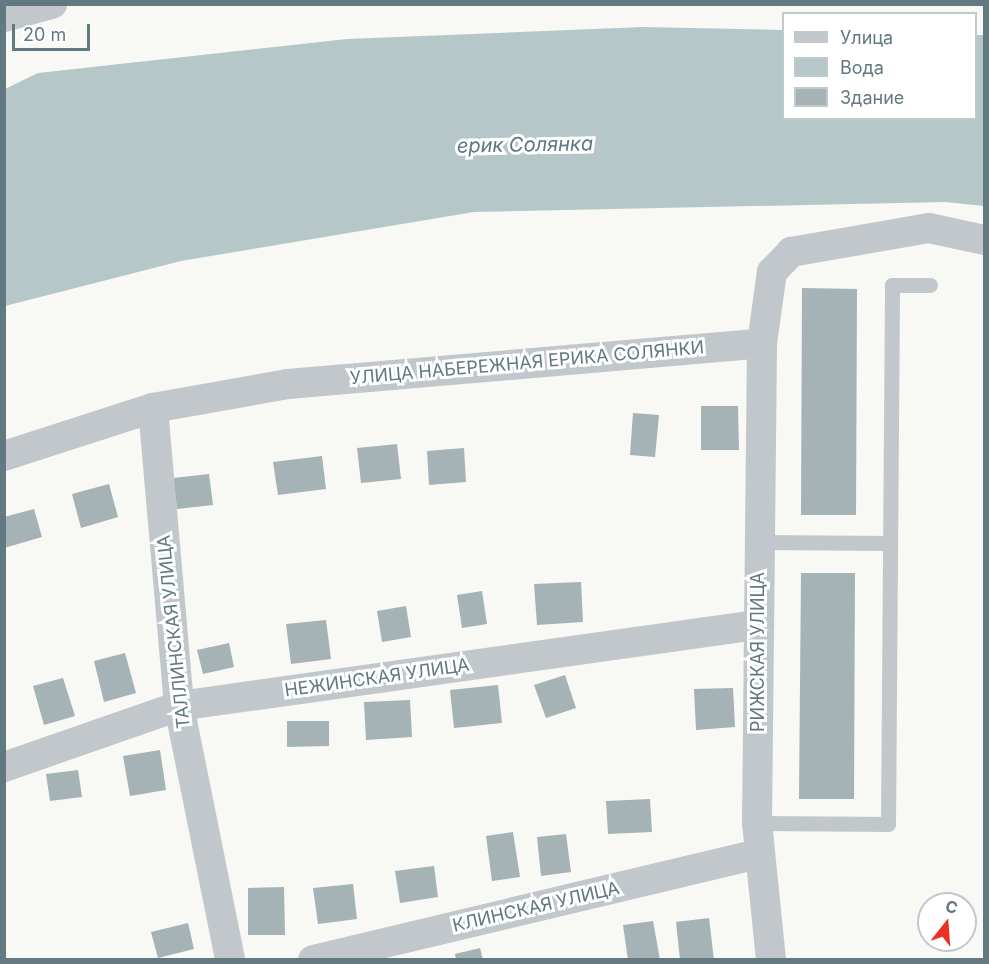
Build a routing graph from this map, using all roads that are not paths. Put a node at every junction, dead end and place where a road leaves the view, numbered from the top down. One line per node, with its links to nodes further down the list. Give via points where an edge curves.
1 (52, 4): 2 (street)
2 (4, 17)
3 (984, 240): 5 (street, via 929,228 791,252 772,272)
4 (930, 285): 9 (lane, via 891,285)
5 (762, 343): 6 (street, УЛИЦА НАБЕРЕЖНАЯ ЕРИКА СОЛЯНКИ, via 288,384); 8 (street, РИЖСКАЯ УЛИЦА)
6 (153, 408): 7 (street, УЛИЦА НАБЕРЕЖНАЯ ЕРИКА СОЛЯНКИ); 11 (street, ТАЛЛИНСКАЯ УЛИЦА)
7 (4, 456)
8 (759, 542): 9 (lane); 10 (street, РИЖСКАЯ УЛИЦА)
9 (890, 543): 13 (lane, via 888,824)
10 (758, 625): 11 (street, НЕЖИНСКАЯ УЛИЦА); 13 (street, РИЖСКАЯ УЛИЦА)
11 (179, 706): 12 (street, НЕЖИНСКАЯ УЛИЦА); 15 (street, ТАЛЛИНСКАЯ УЛИЦА)
12 (4, 767)
13 (757, 823): 14 (street, РИЖСКАЯ УЛИЦА)
14 (758, 854): 16 (street, КЛИНСКАЯ УЛИЦА); 17 (street, РИЖСКАЯ УЛИЦА)
15 (230, 960)
16 (313, 960)
17 (771, 960)

